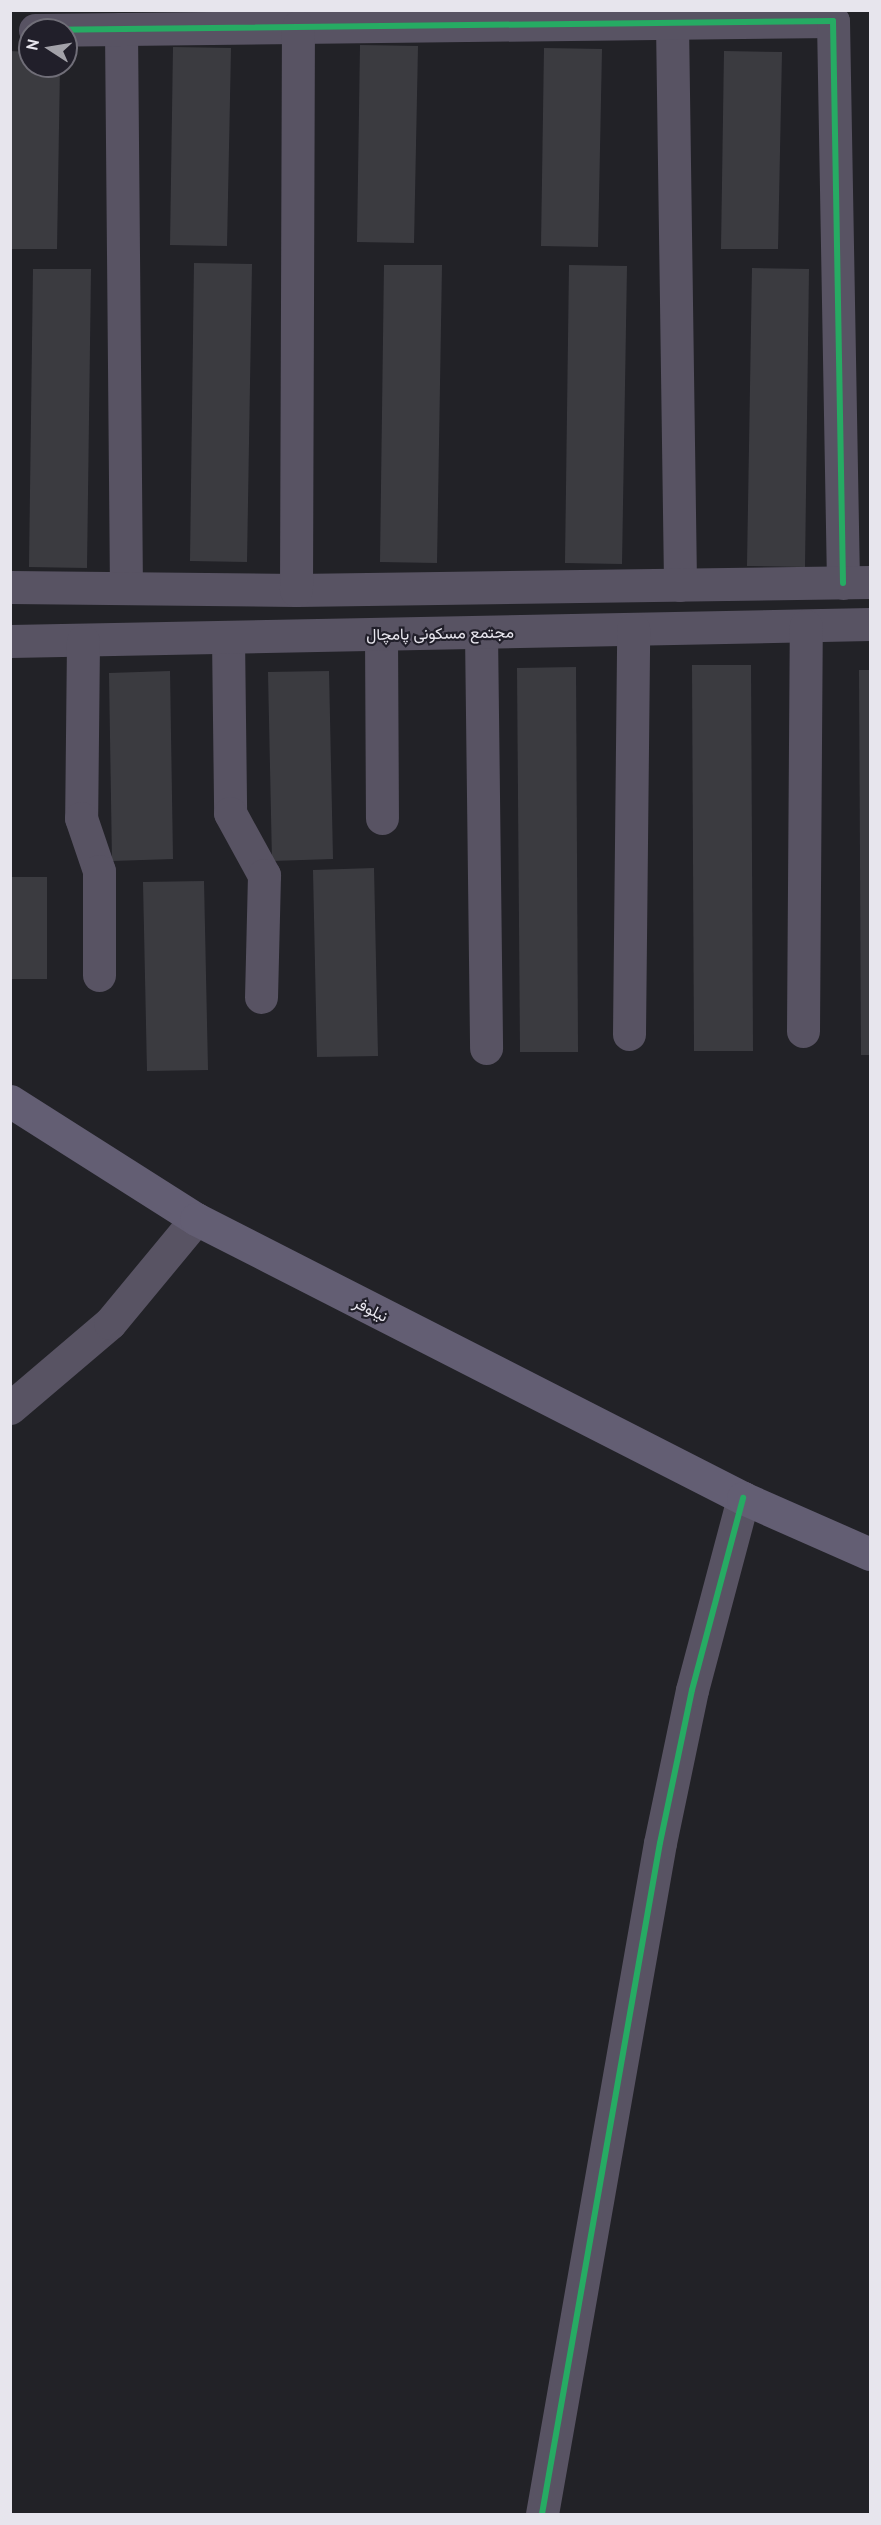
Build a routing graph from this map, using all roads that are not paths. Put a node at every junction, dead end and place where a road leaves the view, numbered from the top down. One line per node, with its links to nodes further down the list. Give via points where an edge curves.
1 (672, 22): 2 (street); 5 (street, via 833,21); 6 (street)
2 (298, 27): 3 (street); 9 (street)
3 (121, 29): 4 (street); 8 (street)
4 (78, 30)
5 (857, 582): 6 (street)
6 (680, 585): 9 (street)
7 (10, 587): 8 (street)
8 (126, 588): 9 (street)
9 (297, 590)
10 (870, 624): 11 (street, مجتمع مسکونی پامچال)
11 (806, 626): 12 (street, مجتمع مسکونی پامچال); 21 (street)
12 (633, 629): 13 (street, مجتمع مسکونی پامچال); 22 (street)
13 (481, 632): 14 (street, مجتمع مسکونی پامچال); 23 (street)
14 (381, 634): 15 (street, مجتمع مسکونی پامچال); 18 (street)
15 (228, 637): 17 (street, مجتمع مسکونی پامچال); 20 (street, via 230,813 264,875)
16 (10, 641): 17 (street, مجتمع مسکونی پامچال)
17 (83, 641): 19 (street, via 81,818 99,871)
18 (382, 818)
19 (99, 975)
20 (261, 997)
21 (803, 1031)
22 (629, 1034)
23 (486, 1048)
24 (10, 1101): 25 (main road, نیلوفر)
25 (196, 1219): 26 (street, via 110,1323); 27 (main road, نیلوفر)
26 (10, 1408)
27 (743, 1498): 28 (main road, نیلوفر); 29 (street, via 692,1690 660,1844)
28 (870, 1554)
29 (542, 2514)

